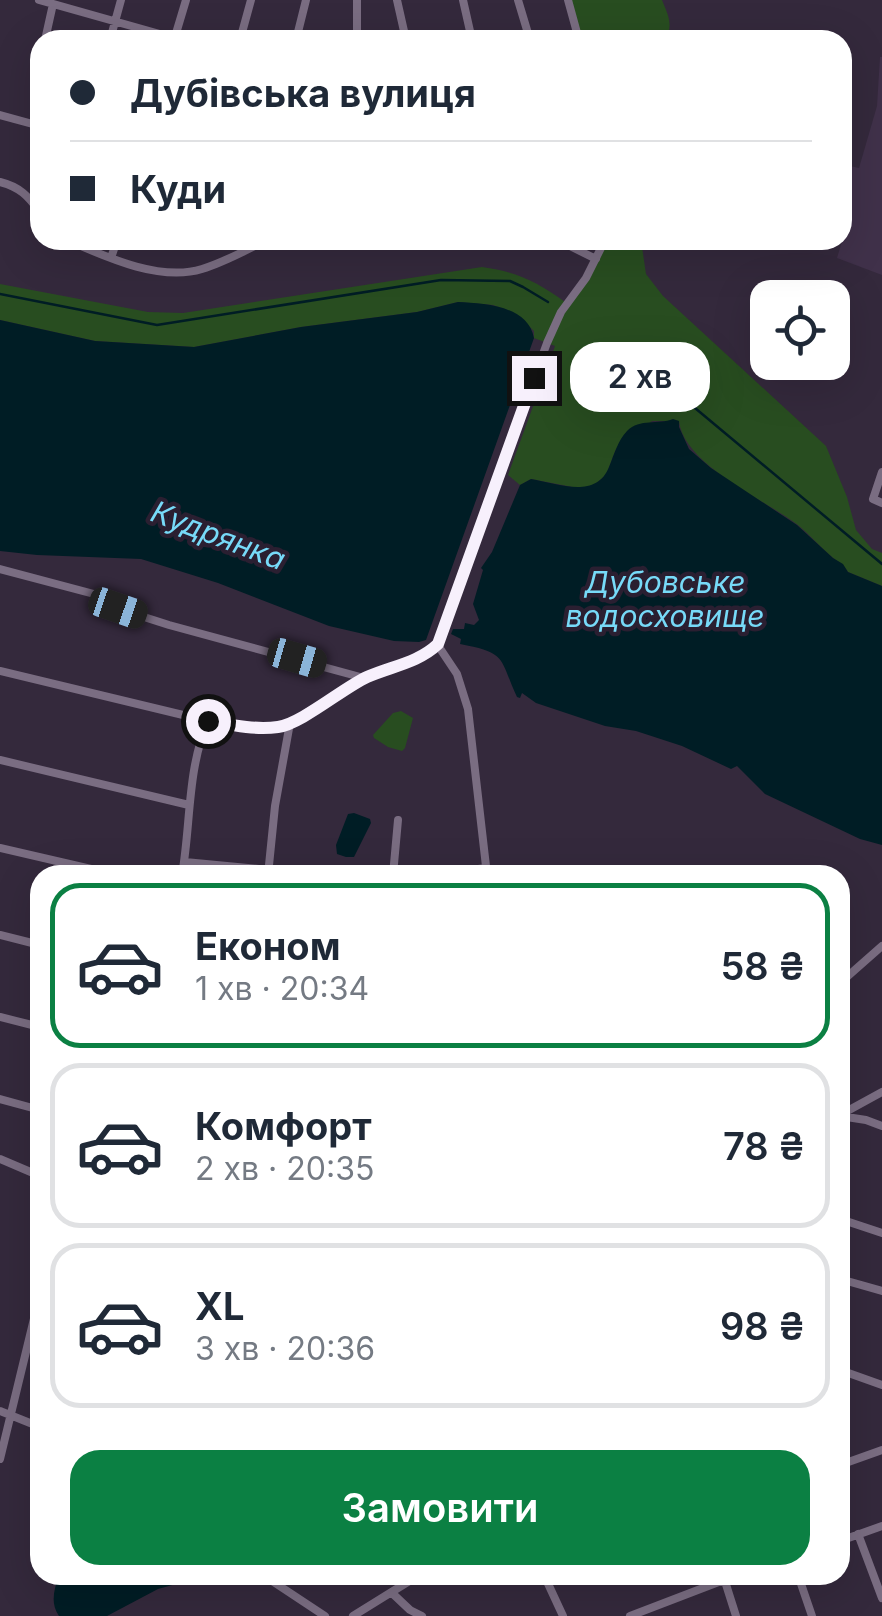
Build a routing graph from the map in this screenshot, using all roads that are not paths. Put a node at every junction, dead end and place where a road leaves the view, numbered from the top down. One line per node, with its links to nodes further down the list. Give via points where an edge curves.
1 (40, 0): 11 (street)
2 (121, 0): 12 (street)
3 (186, 0): 16 (street)
4 (251, 0): 17 (street)
5 (306, 0): 18 (street)
6 (357, 0): 19 (street)
7 (397, 0): 20 (street)
8 (463, 0): 21 (street)
9 (518, 0): 22 (street)
10 (568, 0): 23 (street)
11 (53, 4): 12 (street); 13 (street)
12 (115, 22): 14 (street); 15 (street)
13 (47, 30)
14 (113, 30)
15 (144, 30)
16 (179, 30)
17 (243, 30)
18 (298, 30)
19 (357, 30)
20 (404, 30)
21 (470, 30)
22 (527, 30)
23 (576, 30)
24 (0, 115): 25 (street)
25 (30, 123)
26 (0, 182): 27 (street)
27 (30, 200)
28 (92, 250): 33 (street)
29 (114, 250): 33 (street)
30 (245, 250): 33 (street, via 189,272 161,272)
31 (578, 250): 34 (street)
32 (600, 250): 34 (street)
33 (112, 258)
34 (596, 259): 38 (street, via 547,342)
35 (882, 472): 36 (street)
36 (877, 501)
37 (0, 569): 40 (street, via 94,594 168,626)
38 (438, 644): 40 (street, via 416,660); 53 (street, via 468,710)
39 (0, 671): 41 (street)
40 (365, 678): 42 (street)
41 (208, 721): 42 (street, via 251,728); 44 (street)
42 (290, 723): 51 (street)
43 (0, 760): 44 (street)
44 (189, 805): 47 (street)
45 (398, 820): 52 (street)
46 (0, 848): 48 (street)
47 (185, 862): 49 (street); 50 (street)
48 (74, 865)
49 (184, 865)
50 (208, 865)
51 (269, 865)
52 (394, 865)
53 (486, 865)
54 (0, 934): 55 (street)
55 (30, 943)
56 (882, 946): 57 (street)
57 (850, 973)
58 (0, 1016): 59 (street)
59 (30, 1024)
60 (882, 1092): 63 (street)
61 (0, 1099): 62 (street)
62 (30, 1107)
63 (850, 1110)
64 (850, 1118): 65 (street)
65 (882, 1126)
66 (0, 1159): 67 (street)
67 (30, 1172)
68 (850, 1222): 69 (street)
69 (882, 1232)
70 (850, 1282): 71 (street)
71 (882, 1291)
72 (30, 1328): 75 (street)
73 (850, 1374): 74 (street)
74 (882, 1385)
75 (5, 1413): 76 (street); 78 (street)
76 (30, 1423)
77 (882, 1450): 79 (street)
78 (0, 1459)
79 (850, 1461)
80 (882, 1526): 81 (street)
81 (858, 1534): 82 (street); 90 (street)
82 (850, 1537)
83 (277, 1585): 92 (street)
84 (405, 1585): 89 (street)
85 (548, 1585): 95 (street)
86 (708, 1585): 91 (street)
87 (726, 1585): 97 (street)
88 (801, 1585): 98 (street)
89 (392, 1594): 93 (street); 94 (street)
90 (882, 1598)
91 (656, 1612): 96 (street)
92 (325, 1616)
93 (353, 1616)
94 (422, 1616)
95 (562, 1616)
96 (630, 1616)
97 (736, 1616)
98 (812, 1616)

